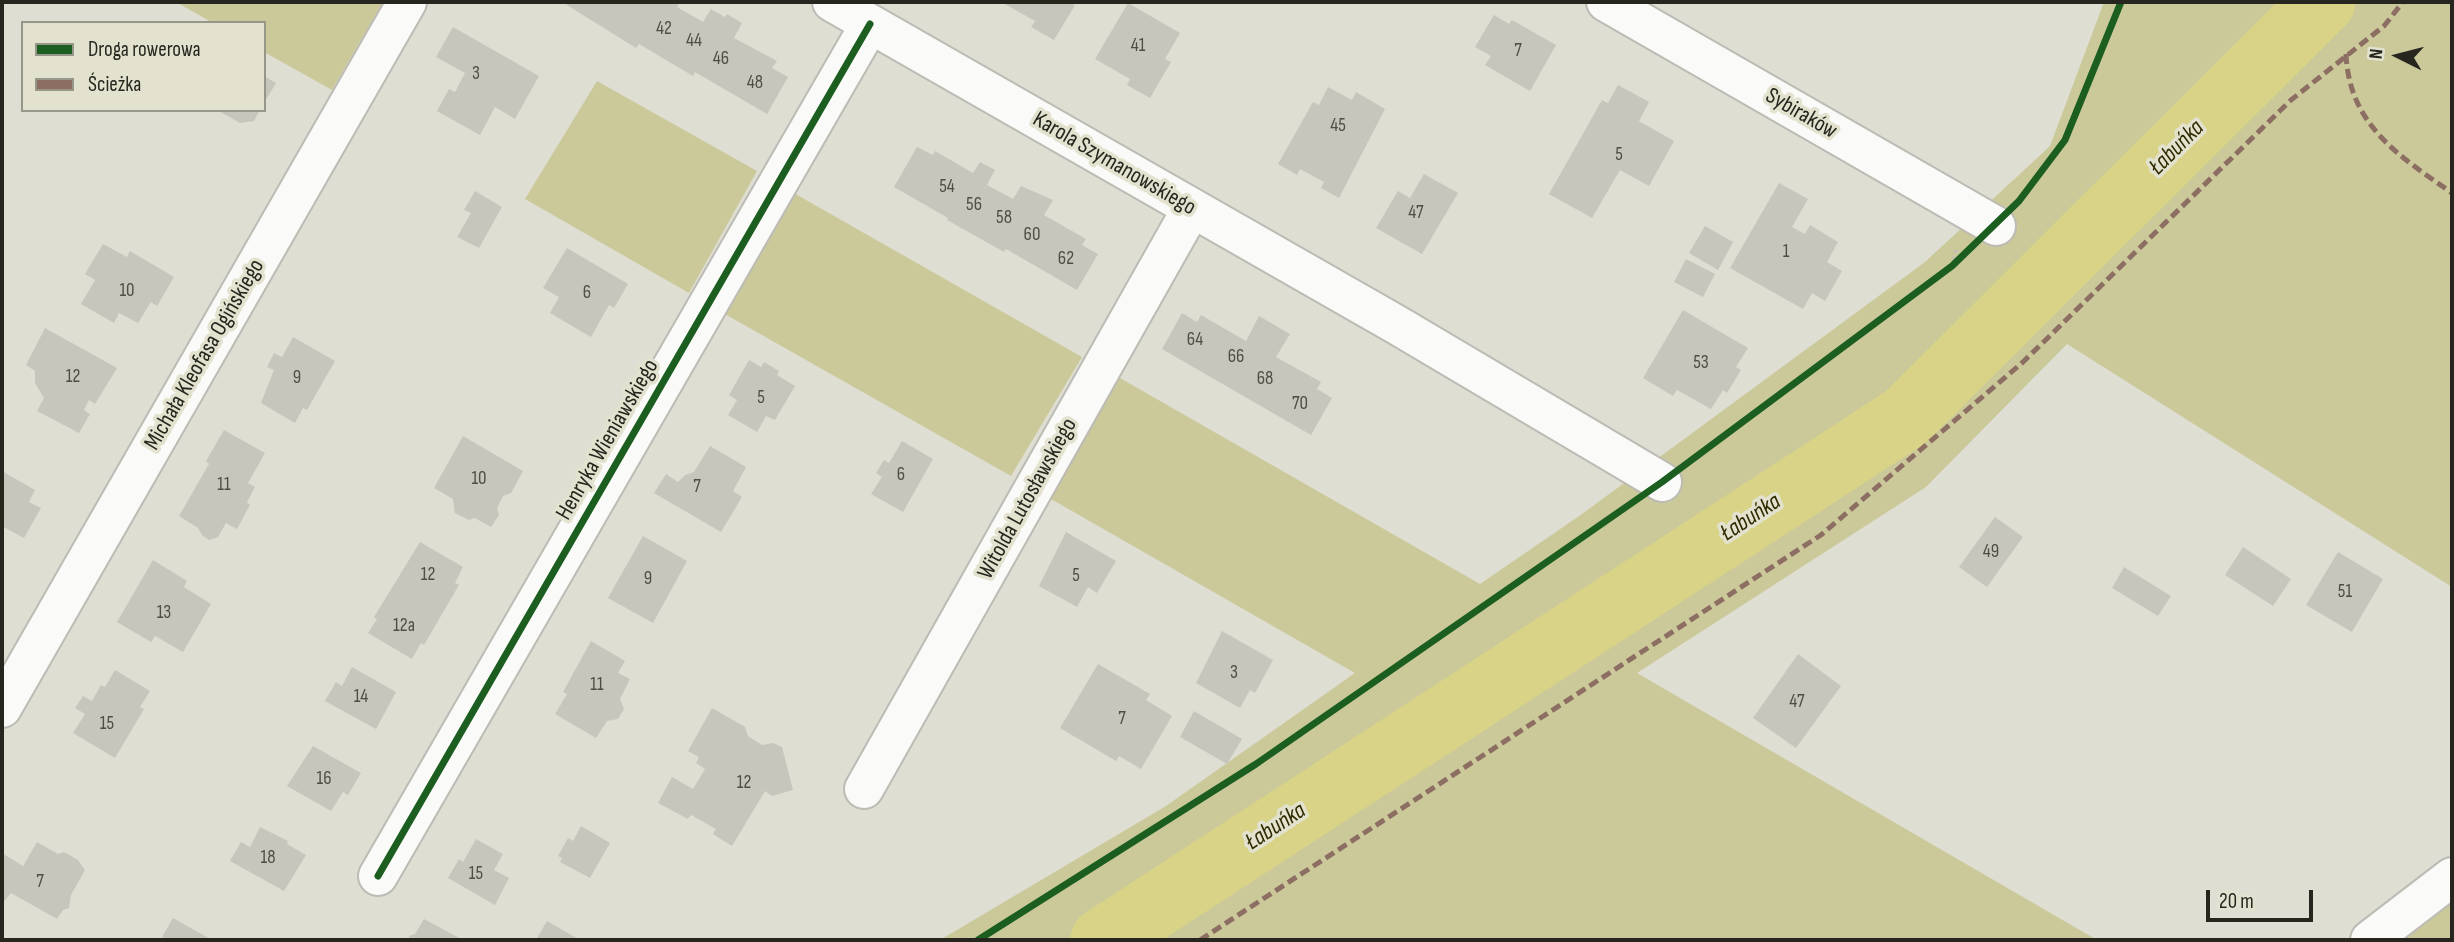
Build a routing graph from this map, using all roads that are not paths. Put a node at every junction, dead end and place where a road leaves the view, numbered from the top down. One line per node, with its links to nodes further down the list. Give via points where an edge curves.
1 (407, 2): 8 (street, Michała Kleofasa Ogińskiego)
2 (832, 2): 4 (street, Karola Szymanowskiego)
3 (1606, 2): 6 (street, Sybiraków)
4 (870, 24): 5 (street, Karola Szymanowskiego); 10 (street, Henryka Wieniawskiego)
5 (1192, 208): 7 (street, Karola Szymanowskiego); 9 (street, Witolda Lutosławskiego)
6 (1996, 226)
7 (1662, 482)
8 (2, 708)
9 (864, 789)
10 (378, 876)
11 (2452, 877): 12 (street)
12 (2370, 940)

